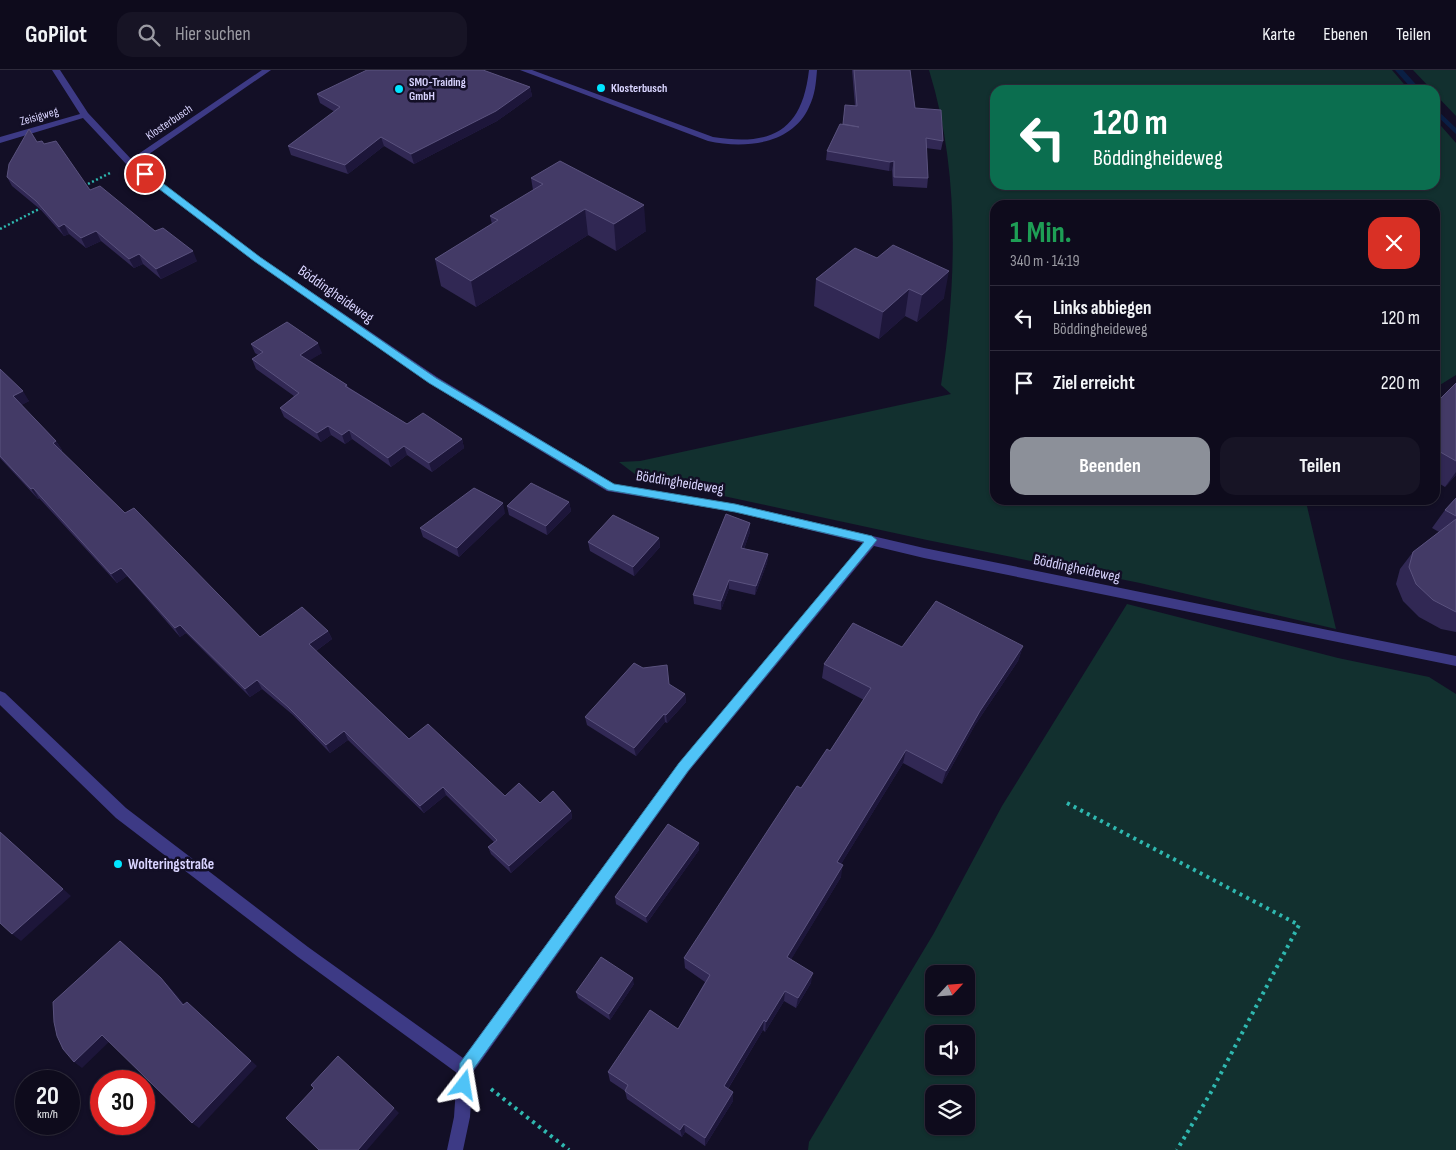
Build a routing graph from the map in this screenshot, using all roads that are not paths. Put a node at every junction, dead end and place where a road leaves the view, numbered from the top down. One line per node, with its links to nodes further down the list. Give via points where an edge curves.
1 (56, 70): 5 (street, Böddingheideweg)
2 (267, 70): 7 (street, Klosterbusch)
3 (524, 70): 4 (street, via 711,139 739,144 768,140 796,122 805,107 813,82)
4 (813, 70)
5 (84, 115): 6 (street, Zeisigweg); 7 (street, Böddingheideweg)
6 (0, 140)
7 (130, 163): 8 (street, Böddingheideweg, via 257,259 433,380 611,488 735,508)
8 (872, 540): 9 (street, Böddingheideweg); 13 (street, via 684,767)
9 (1429, 655): 10 (street, Böddingheideweg); 11 (street, Böddingheideweg)
10 (1456, 661)
11 (1456, 670)
12 (0, 697): 13 (street, via 121,813 303,952)
13 (465, 1068): 14 (street, via 462,1117)
14 (455, 1150)

